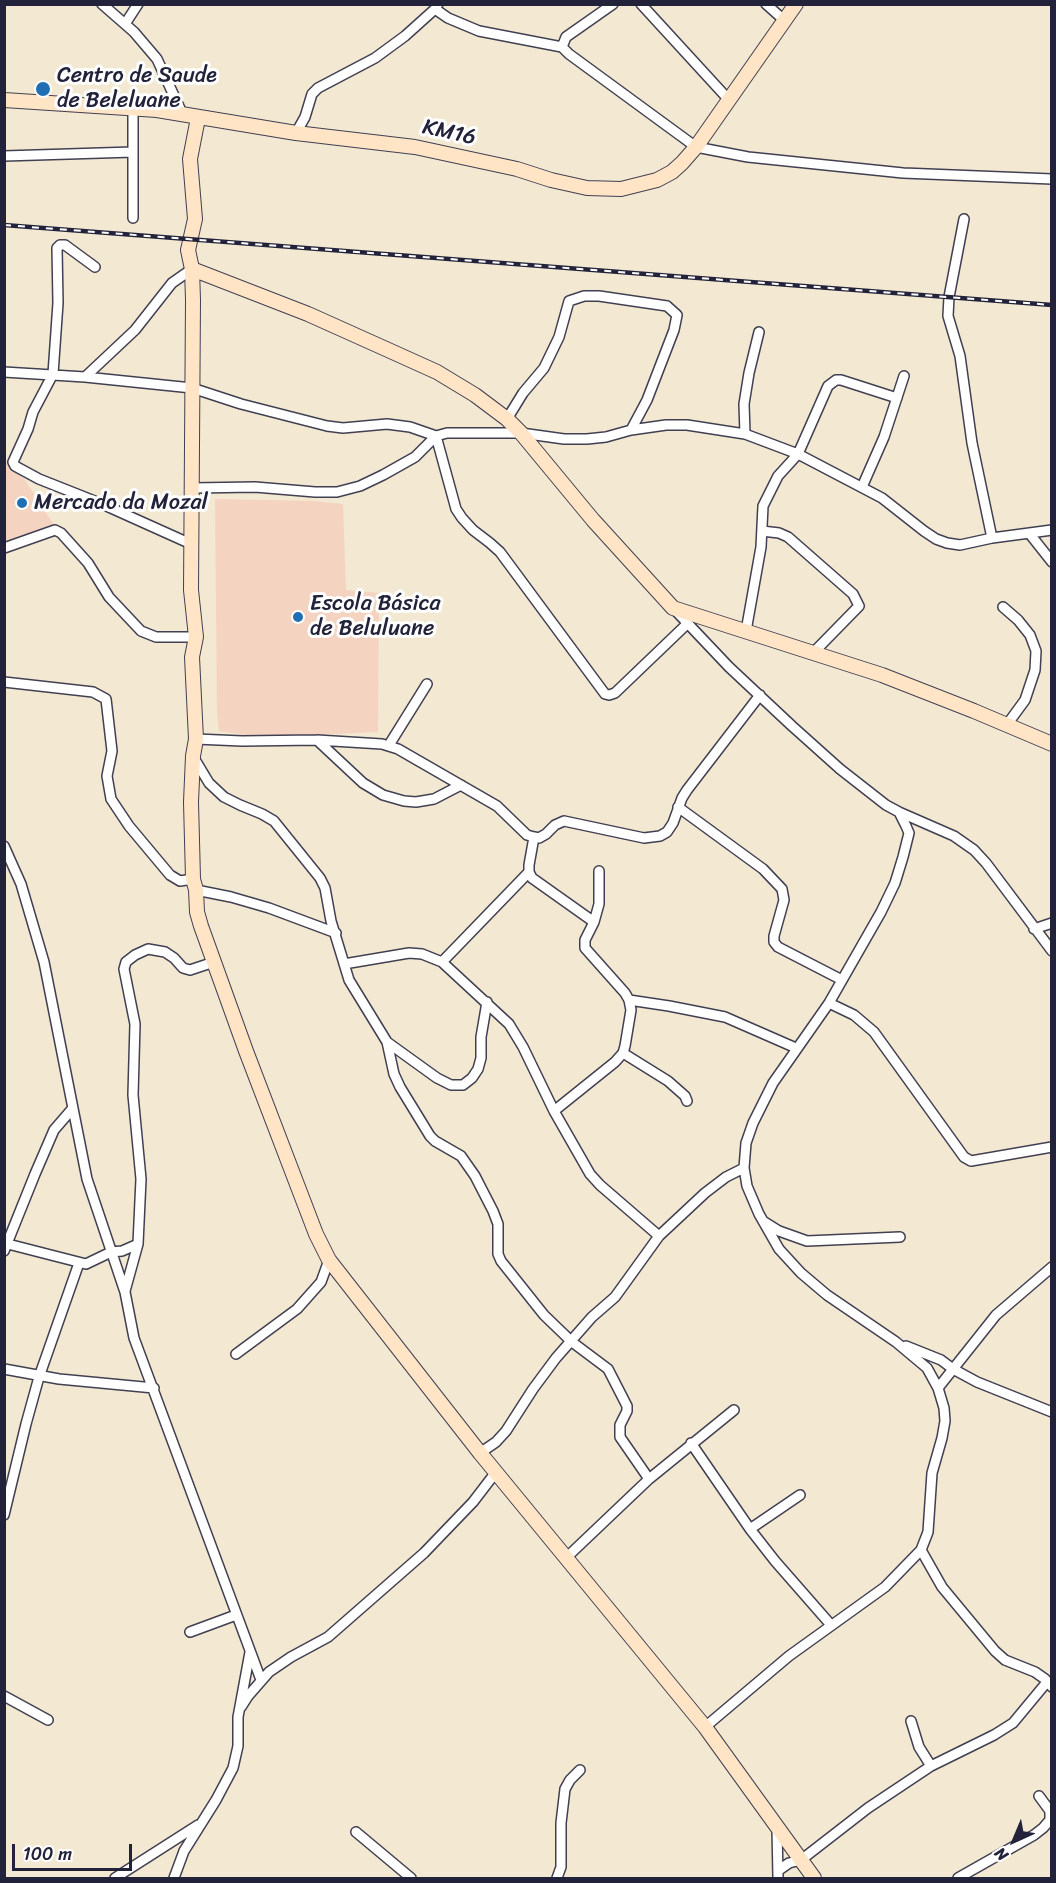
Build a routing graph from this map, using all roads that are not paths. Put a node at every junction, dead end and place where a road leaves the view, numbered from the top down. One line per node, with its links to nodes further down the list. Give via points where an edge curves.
1 (102, 4): 9 (street)
2 (138, 4): 9 (street)
3 (613, 4): 10 (street, via 566,37)
4 (641, 4): 12 (street)
5 (766, 4): 8 (street)
6 (796, 4): 8 (street, KM16)
7 (437, 7): 10 (street, via 448,18 479,31); 16 (street, via 375,58 318,88)
8 (785, 21): 12 (street, KM16)
9 (125, 24): 14 (street, via 157,59)
10 (562, 48): 17 (street)
11 (4, 100): 13 (street, KM16)
12 (729, 100): 17 (street, KM16)
13 (133, 108): 14 (street, KM16); 18 (street)
14 (182, 114): 15 (street, KM16)
15 (198, 118): 16 (street, KM16); 24 (street, via 190,159 195,219 188,250)
16 (296, 133): 17 (street, KM16, via 416,147 604,190 657,180 672,172)
17 (696, 147): 20 (street, via 748,157 903,173)
18 (133, 152): 19 (street); 21 (street)
19 (4, 156)
20 (1052, 179)
21 (134, 218)
22 (964, 219): 43 (street, via 948,316 960,356 972,443)
23 (94, 267): 27 (street, via 65,245 57,248)
24 (192, 269): 29 (street, via 172,284 135,330); 30 (street); 32 (street, via 308,314 437,372)
25 (759, 332): 35 (street, via 744,405)
26 (4, 372): 27 (street)
27 (53, 375): 29 (street); 44 (street, via 33,412 14,458 15,466)
28 (904, 376): 31 (street)
29 (85, 377): 30 (street)
30 (192, 388): 36 (street, via 327,426 387,424); 39 (street)
31 (897, 398): 37 (street, via 841,380 830,383); 38 (street)
32 (507, 419): 33 (street, via 544,368 569,301 599,296 667,306 677,315 654,381); 34 (street)
33 (631, 430): 34 (street, via 587,439); 35 (street, via 687,425)
34 (521, 433): 36 (street, via 458,432); 48 (street)
35 (745, 434): 37 (street)
36 (436, 436): 39 (street, via 415,457 360,486 337,492); 49 (street, via 462,518 500,552 605,694 615,693)
37 (798, 454): 38 (street); 41 (street, via 770,490 763,506)
38 (862, 487): 43 (street, via 936,539 960,544)
39 (193, 488): 44 (street)
40 (1052, 530): 42 (street)
41 (762, 531): 50 (street); 52 (street, via 788,537 853,594 859,606)
42 (1029, 533): 43 (street); 46 (street)
43 (992, 538)
44 (191, 544): 51 (street)
45 (4, 548): 51 (street, via 55,530 88,563 109,597 141,631 156,637)
46 (1052, 562)
47 (1003, 607): 56 (street, via 1030,635 1036,651 1035,670 1025,700)
48 (673, 608): 49 (street); 50 (street)
49 (687, 624): 55 (street)
50 (746, 631): 52 (street)
51 (196, 637): 57 (street, via 192,657)
52 (813, 653): 56 (street, via 882,675)
53 (4, 682): 69 (street, via 93,692 106,699 112,751 106,776 111,799 170,875)
54 (427, 684): 60 (street)
55 (760, 695): 63 (street); 64 (street, via 840,769)
56 (1006, 726): 59 (street)
57 (196, 739): 58 (street); 61 (street)
58 (317, 740): 60 (street); 62 (street, via 363,783 383,795 416,802 434,799)
59 (1052, 744)
60 (388, 745): 62 (street)
61 (193, 756): 69 (street); 73 (street, via 209,783 224,796 274,821 288,837 325,888)
62 (461, 785): 65 (street, via 497,806)
63 (678, 807): 65 (street, via 673,823 660,836 644,838 564,821 539,838); 78 (street, via 763,869 782,889 784,900 774,936 778,947)
64 (899, 812): 72 (street, via 954,836 974,850); 78 (street, via 909,833 895,883)
65 (534, 837): 68 (street)
66 (4, 846): 86 (street, via 21,884 44,962)
67 (599, 871): 70 (street, via 599,904)
68 (529, 872): 70 (street); 76 (street)
69 (194, 885): 73 (street); 75 (street, via 197,912)
70 (594, 922): 79 (street, via 585,948)
71 (1052, 923): 72 (street)
72 (1034, 929): 74 (street)
73 (336, 933): 77 (street)
74 (1052, 951)
75 (214, 962): 93 (street, via 190,970 165,952 148,949 126,962 124,969 135,1024 133,1095 141,1179); 96 (street)
76 (442, 962): 77 (street, via 409,953); 80 (street)
77 (344, 964): 82 (street, via 354,991)
78 (842, 980): 81 (street)
79 (629, 1000): 83 (street, via 725,1017); 84 (street, via 631,1010)
80 (487, 1002): 82 (street, via 478,1069 463,1084 451,1085 436,1078); 87 (street, via 509,1024)
81 (829, 1003): 83 (street); 88 (street, via 854,1015 874,1032 964,1158 971,1161)
82 (387, 1042): 100 (street, via 394,1074 430,1136 460,1156 475,1176 498,1224 501,1261 544,1315)
83 (796, 1048): 89 (street, via 753,1123)
84 (623, 1053): 85 (street, via 668,1081); 87 (street)
85 (687, 1101)
86 (73, 1108): 94 (street, via 54,1130); 95 (street, via 87,1179)
87 (554, 1111): 91 (street, via 590,1174)
88 (1052, 1147)
89 (744, 1168): 90 (street, via 747,1186 763,1221); 91 (street, via 705,1193)
90 (775, 1233): 92 (street, via 807,1241); 101 (street, via 779,1249 801,1273 859,1319)
91 (659, 1236): 100 (street, via 615,1297)
92 (900, 1237)
93 (138, 1244): 95 (street); 99 (street)
94 (5, 1246): 97 (street)
95 (111, 1252): 97 (street, via 91,1263); 99 (street)
96 (329, 1260): 102 (street, via 321,1282 297,1309); 111 (street)
97 (79, 1263): 105 (street)
98 (1052, 1267): 104 (street, via 996,1315)
99 (125, 1292): 106 (street, via 134,1338)
100 (572, 1342): 111 (street, via 533,1389 506,1431); 113 (street, via 608,1370 618,1387 627,1406 620,1437)
101 (896, 1342): 104 (street); 107 (street, via 927,1368)
102 (236, 1354)
103 (4, 1369): 105 (street)
104 (953, 1369): 107 (street); 109 (street)
105 (39, 1377): 106 (street); 114 (street)
106 (154, 1388): 120 (street)
107 (938, 1388): 118 (street, via 945,1421 932,1473 928,1532)
108 (734, 1410): 110 (street)
109 (1052, 1412)
110 (691, 1443): 113 (street); 117 (street)
111 (480, 1453): 112 (street)
112 (496, 1472): 119 (street); 124 (street, via 458,1519 388,1586 328,1637 291,1657)
113 (649, 1479): 119 (street)
114 (7, 1490): 116 (street)
115 (800, 1495): 117 (street)
116 (4, 1515)
117 (750, 1529): 121 (street)
118 (921, 1550): 121 (street, via 885,1587); 125 (street, via 942,1587 995,1651)
119 (567, 1557): 130 (street)
120 (236, 1615): 122 (street); 123 (street)
121 (831, 1624): 130 (street)
122 (190, 1632)
123 (250, 1651): 124 (street); 127 (street)
124 (261, 1680): 127 (street)
125 (1049, 1684): 131 (street, via 1013,1723)
126 (4, 1696): 128 (street)
127 (241, 1707): 134 (street, via 233,1768)
128 (48, 1720)
129 (911, 1722): 131 (street, via 919,1747)
130 (705, 1727): 135 (street)
131 (931, 1766): 137 (street)
132 (580, 1770): 142 (street, via 565,1789)
133 (1039, 1796): 144 (street, via 1050,1811 1044,1828)
134 (201, 1823): 139 (street); 140 (street)
135 (777, 1828): 137 (street); 138 (street)
136 (356, 1832): 141 (street)
137 (801, 1860): 138 (street, via 789,1863); 143 (street)
138 (779, 1874)
139 (115, 1878)
140 (174, 1878)
141 (411, 1878)
142 (557, 1878)
143 (814, 1878)
144 (958, 1878)

